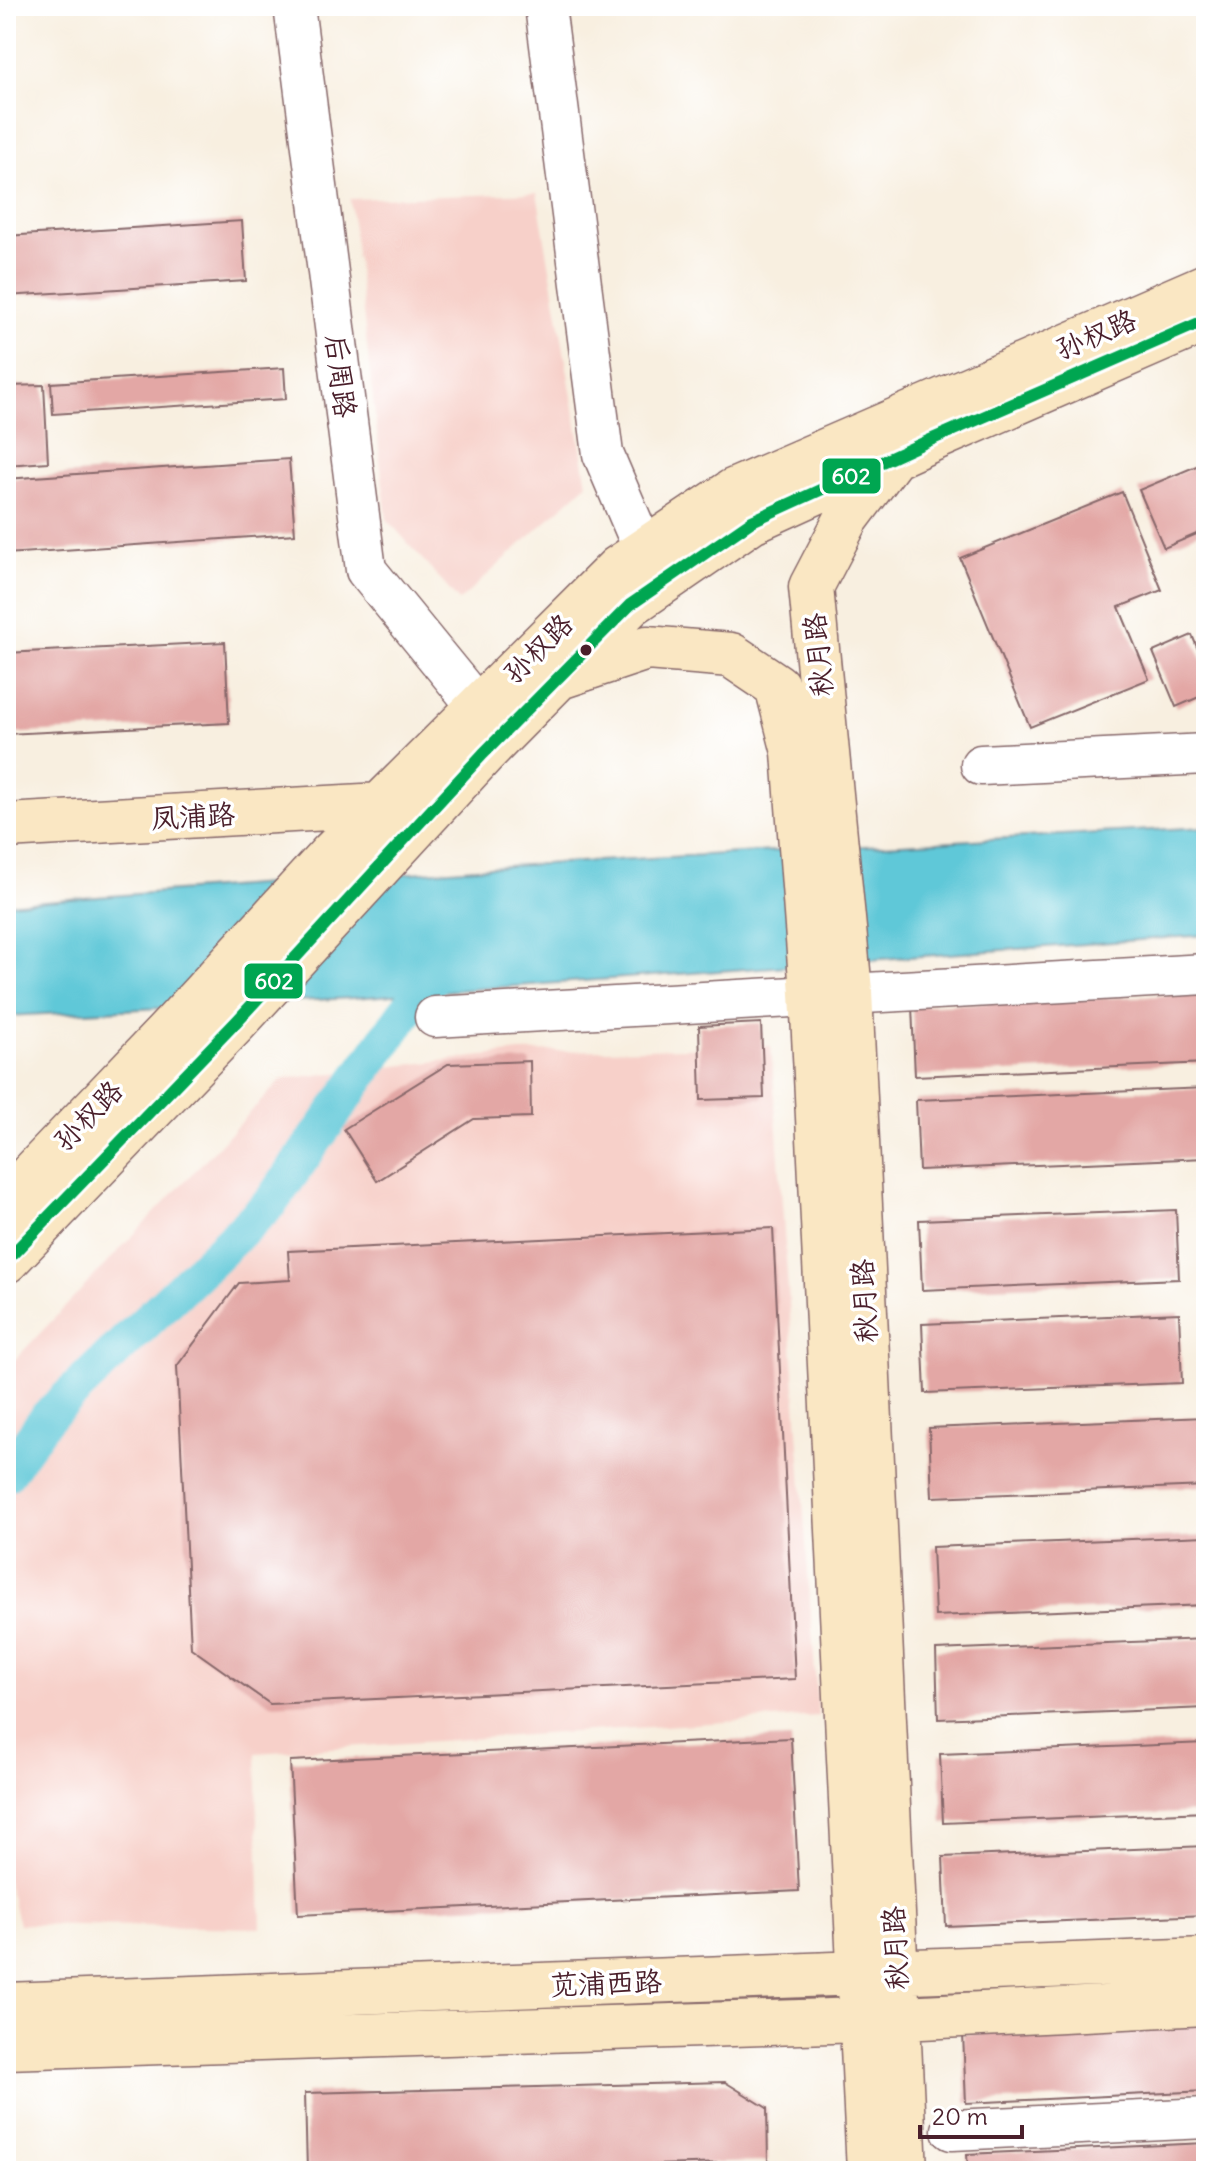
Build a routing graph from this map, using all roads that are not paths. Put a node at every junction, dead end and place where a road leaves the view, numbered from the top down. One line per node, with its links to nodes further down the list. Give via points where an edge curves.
1 (294, 6): 8 (street, 后周路, via 366,570)
2 (545, 6): 6 (street, via 603,454)
3 (1206, 286): 6 (street, 孙权路, via 733,491)
4 (1206, 320): 5 (street, 孙权路)
5 (893, 457): 7 (street, 孙权路, via 752,521 630,605); 10 (street, 秋月路, via 847,518 811,587)
6 (644, 550): 8 (street, 孙权路, via 618,568)
7 (560, 677): 10 (street, 秋月路, via 647,648 731,655 777,686); 18 (street, 孙权路)
8 (478, 707): 12 (street, 孙权路)
9 (1206, 754): 11 (street)
10 (811, 755): 15 (street, 秋月路)
11 (981, 765)
12 (381, 805): 13 (street, 凤浦路); 17 (street, 孙权路)
13 (6, 826)
14 (1206, 974): 15 (street)
15 (831, 993): 16 (street); 20 (street, 秋月路)
16 (435, 1017)
17 (6, 1201)
18 (6, 1261)
19 (1206, 1960): 20 (street, 苋浦西路)
20 (877, 1972): 22 (street, 苋浦西路); 23 (street, 秋月路)
21 (1206, 2003): 23 (street, 苋浦西路)
22 (6, 2005)
23 (880, 2020): 24 (street, 苋浦西路); 27 (street, 秋月路); 28 (street, 秋月路)
24 (6, 2047)
25 (1206, 2118): 26 (street)
26 (952, 2130)
27 (869, 2171)
28 (905, 2171)

